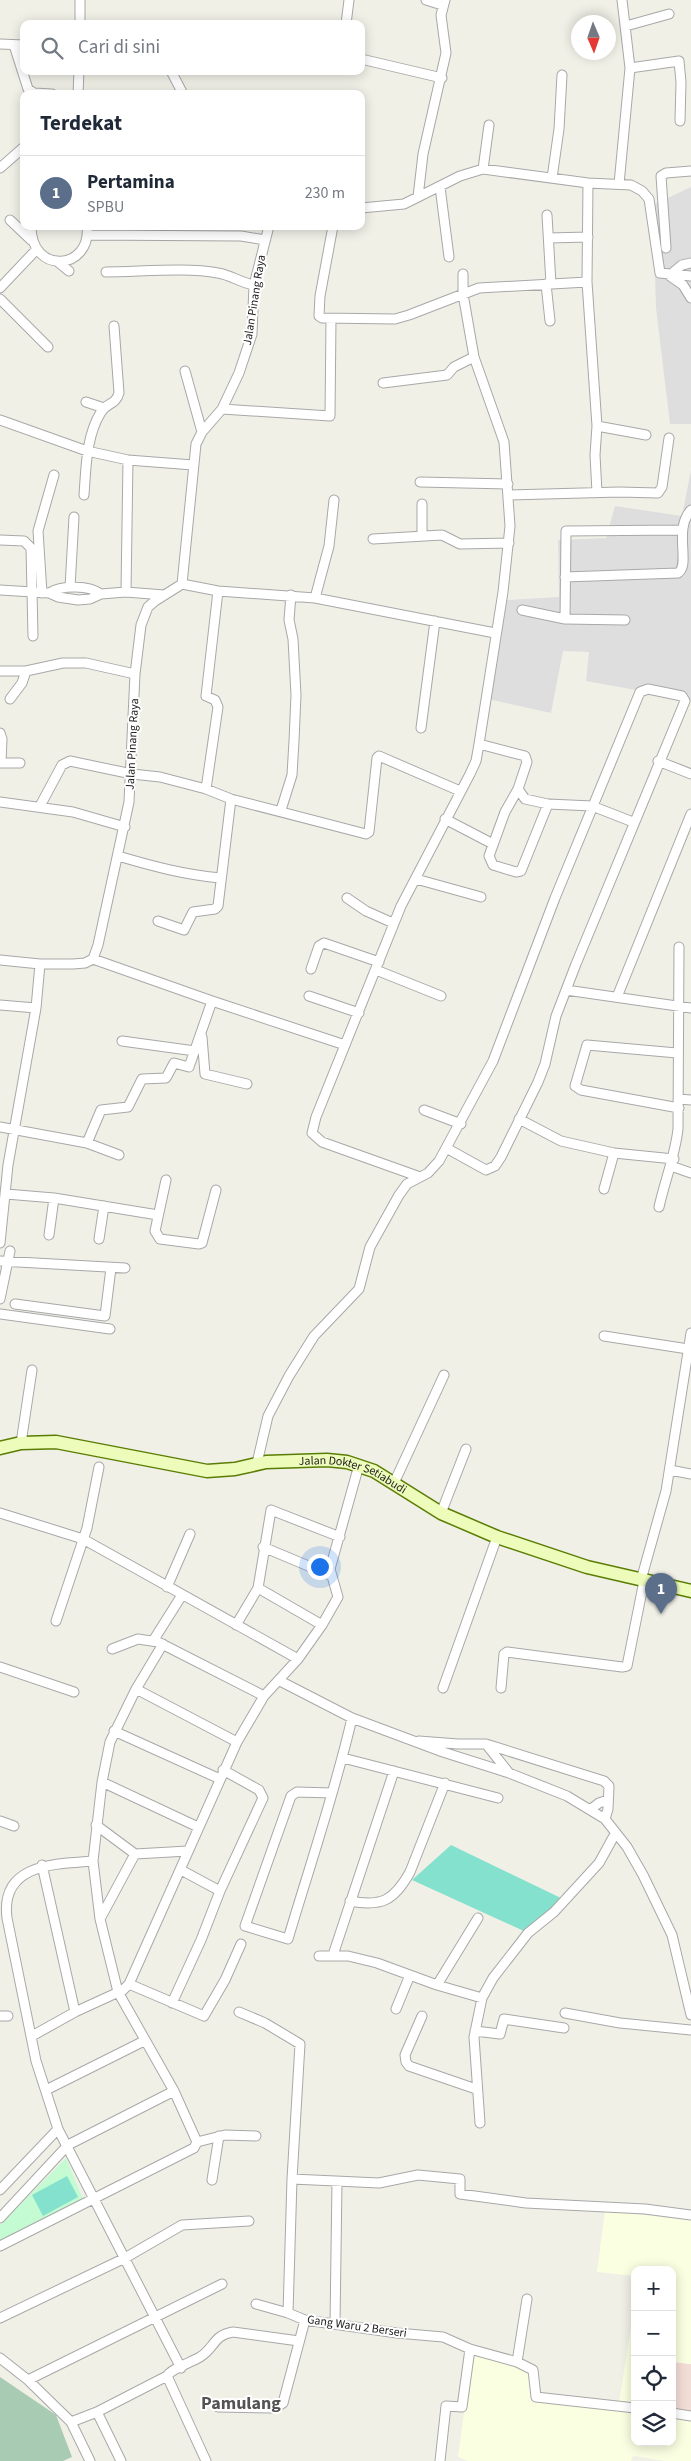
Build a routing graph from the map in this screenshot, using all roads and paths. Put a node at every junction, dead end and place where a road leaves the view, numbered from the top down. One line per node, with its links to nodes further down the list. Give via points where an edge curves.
1 (80, 0): 7 (street)
2 (349, 0): 8 (street)
3 (426, 0): 5 (street)
4 (622, 0): 9 (street)
5 (444, 3): 20 (street, via 441,15 446,43)
6 (670, 14): 9 (street)
7 (80, 20)
8 (346, 20)
9 (626, 26): 15 (street)
10 (0, 44): 11 (street)
11 (14, 45): 12 (street); 14 (street)
12 (20, 45)
13 (365, 60): 20 (street)
14 (20, 64)
15 (630, 68): 24 (street, via 679,61); 32 (street)
16 (24, 75): 21 (street)
17 (79, 75): 22 (street)
18 (173, 75): 23 (street)
19 (562, 75): 30 (street, via 560,129)
20 (442, 78): 34 (street, via 423,154)
21 (30, 90)
22 (78, 90)
23 (181, 90)
24 (680, 121)
25 (489, 125): 28 (street)
26 (20, 150): 27 (street)
27 (0, 168)
28 (483, 169): 30 (street); 33 (street)
29 (691, 171): 48 (street, via 661,176)
30 (552, 178): 31 (street)
31 (588, 183): 32 (street); 44 (street)
32 (619, 184): 56 (street, via 631,185 649,199 658,270 662,275)
33 (440, 187): 34 (street); 50 (street)
34 (418, 197): 35 (street, via 404,204)
35 (365, 208)
36 (547, 215): 45 (street)
37 (10, 220): 39 (street)
38 (20, 230): 46 (street)
39 (20, 230)
40 (31, 230): 46 (street)
41 (268, 230): 47 (street, Jalan Pinang Raya)
42 (332, 230): 65 (street, via 319,316)
43 (88, 231): 47 (street, via 241,236); 51 (street, via 85,246 79,254)
44 (588, 237): 45 (street); 58 (street)
45 (549, 238): 59 (street)
46 (31, 240): 49 (street)
47 (264, 240): 60 (street, Jalan Pinang Raya)
48 (666, 248)
49 (36, 250): 51 (street); 61 (street)
50 (448, 258)
51 (58, 262): 53 (street)
52 (691, 263): 56 (street, via 682,265)
53 (69, 271)
54 (106, 272): 60 (street, via 210,272)
55 (463, 274): 62 (street)
56 (670, 276): 57 (street); 63 (street, via 683,285)
57 (691, 276)
58 (587, 282): 59 (street); 76 (street)
59 (549, 284): 62 (street, via 497,285); 66 (street)
60 (254, 286): 74 (street, Jalan Pinang Raya, via 252,334)
61 (0, 288)
62 (463, 294): 65 (street, via 395,319); 69 (street)
63 (691, 298)
64 (0, 300): 68 (street)
65 (332, 318): 74 (street, via 330,416)
66 (550, 321)
67 (114, 326): 73 (street, via 119,393 118,400)
68 (48, 347)
69 (474, 356): 71 (street, via 454,367 447,375); 85 (street, via 504,442)
70 (185, 372): 77 (street)
71 (383, 383)
72 (86, 402): 73 (street)
73 (104, 408): 80 (street)
74 (222, 409): 77 (street, Jalan Pinang Raya)
75 (0, 420): 80 (street)
76 (597, 426): 78 (street); 86 (street)
77 (202, 432): 82 (street, Jalan Pinang Raya, via 196,444)
78 (646, 435)
79 (669, 438): 86 (street, via 662,487 658,493)
80 (87, 451): 81 (street); 88 (street)
81 (128, 460): 82 (street); 104 (street)
82 (193, 465): 99 (street, Jalan Pinang Raya)
83 (54, 476): 105 (street, via 38,531)
84 (420, 482): 85 (street)
85 (508, 484): 87 (street)
86 (597, 492): 87 (street)
87 (509, 495): 97 (street)
88 (84, 496)
89 (334, 500): 109 (street, via 329,546)
90 (422, 504): 94 (street)
91 (691, 510): 93 (street, via 682,522)
92 (74, 517): 100 (street)
93 (681, 530): 98 (street, via 683,566 678,573); 98 (street, via 566,531)
94 (422, 535): 95 (street); 97 (street, via 442,535 460,544)
95 (373, 539)
96 (0, 540): 103 (street, via 24,540 31,548)
97 (509, 543): 114 (street)
98 (565, 577): 111 (street)
99 (182, 584): 102 (street); 107 (street, Jalan Pinang Raya)
100 (70, 587): 105 (street); 106 (street)
101 (0, 590): 103 (street)
102 (218, 591): 108 (street); 128 (street, via 206,696 215,700 218,707)
103 (31, 592): 105 (street); 115 (street)
104 (126, 592): 106 (street); 107 (street)
105 (45, 593): 106 (street, via 78,600)
106 (102, 594)
107 (164, 595): 118 (street, Jalan Pinang Raya, via 148,607 141,625)
108 (292, 595): 109 (street); 136 (street, via 289,620 294,639 294,741 292,775)
109 (315, 598): 113 (street)
110 (522, 610): 111 (street)
111 (565, 619): 112 (street)
112 (625, 620)
113 (435, 622): 114 (street); 120 (street)
114 (495, 633): 122 (street)
115 (33, 636)
116 (0, 671): 117 (street)
117 (26, 671): 118 (street, via 63,663 86,663); 119 (street)
118 (135, 674): 126 (street, Jalan Pinang Raya)
119 (10, 699)
120 (421, 728)
121 (0, 733): 124 (street)
122 (479, 744): 129 (street, via 525,756 527,762); 130 (street, via 476,760)
123 (658, 761): 127 (street); 135 (street, via 685,701 674,693 648,688 640,692); 139 (street)
124 (1, 763): 125 (street)
125 (20, 763)
126 (132, 774): 128 (street, via 160,777); 134 (street, via 66,762); 140 (street, Jalan Pinang Raya)
127 (691, 774)
128 (206, 789): 131 (street)
129 (518, 789): 133 (street, via 525,799); 141 (street)
130 (460, 790): 136 (street, via 379,756 368,834); 138 (street)
131 (231, 799): 136 (street); 143 (street)
132 (0, 802): 134 (street)
133 (548, 804): 135 (street); 141 (street, via 519,873 490,862)
134 (40, 806): 140 (street)
135 (592, 806): 139 (street); 175 (street, via 493,1061)
136 (281, 810)
137 (691, 814): 158 (street)
138 (445, 819): 141 (street); 144 (street)
139 (634, 822): 155 (street)
140 (124, 827): 142 (street, Jalan Pinang Raya)
141 (493, 844)
142 (118, 856): 143 (street, via 188,874); 150 (street, Jalan Pinang Raya)
143 (221, 878): 147 (street, via 215,909 193,912 184,930)
144 (416, 879): 145 (street); 148 (street)
145 (481, 897)
146 (347, 898): 148 (street)
147 (158, 921)
148 (393, 923): 153 (street)
149 (679, 948): 161 (street)
150 (93, 959): 152 (street, via 85,963); 159 (street)
151 (0, 960): 152 (street)
152 (40, 964): 162 (street)
153 (377, 966): 154 (street, via 324,943 319,946); 157 (street); 164 (street)
154 (310, 969)
155 (566, 990): 158 (street); 174 (street, via 556,1016 545,1064)
156 (309, 996): 164 (street)
157 (440, 996)
158 (616, 998): 161 (street)
159 (212, 1001): 165 (street); 167 (street)
160 (0, 1005): 162 (street)
161 (680, 1006): 163 (street); 169 (street)
162 (36, 1008): 177 (street)
163 (691, 1008)
164 (359, 1013): 167 (street)
165 (202, 1032): 168 (street); 170 (street, via 205,1074)
166 (122, 1041): 168 (street)
167 (345, 1045): 184 (street, via 312,1133 322,1142)
168 (195, 1051): 178 (street, via 189,1067 174,1063 166,1078 142,1078 128,1107 102,1110)
169 (678, 1053): 172 (street); 172 (street, via 587,1045 575,1086 581,1090)
170 (247, 1084)
171 (691, 1100): 172 (street)
172 (679, 1104): 182 (street)
173 (424, 1110): 175 (street)
174 (520, 1119): 179 (street, via 501,1157 489,1170); 180 (street, via 561,1141)
175 (461, 1124): 179 (street)
176 (0, 1127): 177 (street)
177 (14, 1129): 178 (street); 188 (street)
178 (87, 1144): 181 (street)
179 (448, 1149): 184 (street, via 433,1168)
180 (614, 1153): 182 (street); 186 (street)
181 (119, 1155)
182 (672, 1163): 183 (street); 191 (street)
183 (691, 1173)
184 (420, 1177): 212 (street, via 407,1184 380,1228 364,1263 359,1289 314,1336 289,1376 268,1416)
185 (166, 1180): 192 (street)
186 (604, 1189)
187 (216, 1190): 192 (street, via 204,1240 199,1244 160,1239 155,1231)
188 (6, 1194): 189 (street); 195 (street)
189 (54, 1198): 190 (street); 193 (street)
190 (104, 1206): 192 (street); 194 (street)
191 (659, 1207)
192 (158, 1215)
193 (49, 1235)
194 (99, 1239)
195 (0, 1243)
196 (10, 1251): 197 (street)
197 (4, 1262): 198 (street); 200 (street)
198 (111, 1268): 199 (street); 201 (street, via 105,1316)
199 (125, 1268)
200 (0, 1299)
201 (15, 1304)
202 (0, 1314): 203 (street)
203 (110, 1329)
204 (691, 1333): 206 (street)
205 (604, 1336): 206 (street)
206 (688, 1349): 215 (street)
207 (32, 1370): 209 (street)
208 (444, 1374): 217 (street)
209 (21, 1443): 210 (main road, Jalan Dokter Setiabudi); 212 (main road, Jalan Dokter Setiabudi, via 71,1444 207,1471 235,1469)
210 (0, 1448)
211 (466, 1449): 219 (street)
212 (258, 1460): 213 (main road, Jalan Dokter Setiabudi, via 327,1460)
213 (360, 1465): 217 (main road, Jalan Dokter Setiabudi); 221 (street)
214 (98, 1467): 223 (street)
215 (670, 1470): 216 (street); 226 (street)
216 (691, 1474)
217 (394, 1483): 219 (main road, Jalan Dokter Setiabudi)
218 (0, 1513): 223 (street)
219 (441, 1513): 222 (main road, Jalan Dokter Setiabudi)
220 (190, 1534): 227 (street)
221 (340, 1537): 224 (street, via 271,1510); 225 (street)
222 (497, 1537): 226 (main road, Jalan Dokter Setiabudi, via 587,1567); 240 (street)
223 (83, 1539): 227 (street); 231 (street)
224 (263, 1548): 225 (street); 228 (street)
225 (330, 1575): 233 (street, via 338,1588 338,1597)
226 (642, 1581): 229 (main road, Jalan Dokter Setiabudi); 241 (street, via 627,1666 507,1652 504,1654)
227 (167, 1587): 230 (street)
228 (258, 1588): 232 (street); 233 (street)
229 (691, 1591)
230 (182, 1595): 232 (street); 234 (street)
231 (56, 1621)
232 (236, 1625): 237 (street)
233 (322, 1625): 237 (street)
234 (153, 1641): 235 (street); 236 (street, via 131,1641)
235 (163, 1644): 242 (street); 244 (street)
236 (112, 1649)
237 (298, 1659): 239 (street)
238 (0, 1667): 243 (street)
239 (280, 1681): 244 (street); 245 (street)
240 (443, 1688)
241 (501, 1688)
242 (136, 1689): 246 (street); 248 (street)
243 (74, 1692)
244 (264, 1696): 248 (street)
245 (352, 1718): 247 (street); 250 (street)
246 (114, 1731): 253 (street); 254 (street)
247 (413, 1741): 249 (street); 252 (street)
248 (237, 1742): 253 (street)
249 (486, 1744): 252 (street); 258 (street, via 604,1781 609,1786)
250 (343, 1758): 251 (street); 256 (street)
251 (394, 1771): 255 (street); 272 (street)
252 (509, 1773): 259 (street)
253 (222, 1775): 264 (street); 271 (street, via 259,1790 263,1798)
254 (102, 1782): 262 (street); 264 (street)
255 (445, 1784): 257 (street); 272 (street, via 410,1872 402,1884 383,1902 371,1905)
256 (332, 1793): 256 (street, via 288,1939 245,1926 291,1796 298,1792)
257 (498, 1798)
258 (608, 1800): 259 (street); 260 (street)
259 (591, 1809): 260 (street)
260 (605, 1819): 265 (street)
261 (0, 1822): 263 (street)
262 (96, 1825): 267 (street); 268 (street)
263 (14, 1826)
264 (198, 1826): 266 (street)
265 (615, 1834): 283 (street, via 599,1863 554,1912 528,1933 493,1978); 284 (street, via 644,1875 672,1935)
266 (188, 1851): 267 (street); 270 (street)
267 (136, 1854): 274 (street)
268 (93, 1861): 269 (street); 274 (street)
269 (42, 1865): 287 (street); 295 (street, via 21,1876 13,1885 4,1906)
270 (182, 1870): 271 (street); 279 (street)
271 (220, 1891): 285 (street)
272 (350, 1901): 276 (street)
273 (478, 1918): 281 (street)
274 (100, 1919): 282 (street)
275 (241, 1944): 285 (street, via 204,2016)
276 (334, 1952)
277 (319, 1956): 278 (street, via 348,1956)
278 (410, 1975): 281 (street); 286 (street)
279 (129, 1984): 282 (street); 285 (street)
280 (691, 1984): 284 (street)
281 (437, 1985): 283 (street)
282 (118, 1992): 287 (street); 296 (street)
283 (482, 1998): 294 (street)
284 (688, 2001): 290 (street)
285 (172, 2003)
286 (396, 2009)
287 (75, 2012): 295 (street)
288 (239, 2012): 306 (street, via 300,2044)
289 (565, 2013): 293 (street, via 620,2023)
290 (691, 2015)
291 (422, 2016): 297 (street, via 404,2058 406,2062)
292 (564, 2028): 294 (street, via 504,2019 500,2034)
293 (691, 2030)
294 (475, 2031): 297 (street)
295 (32, 2036): 298 (street, via 36,2062)
296 (144, 2041): 298 (street); 299 (street)
297 (476, 2089): 300 (street)
298 (46, 2090): 301 (street)
299 (174, 2091): 304 (street); 305 (street)
300 (480, 2123)
301 (58, 2129): 305 (street); 309 (street)
302 (219, 2136): 303 (street); 304 (street); 307 (street)
303 (256, 2136)
304 (197, 2142): 310 (street, via 194,2148)
305 (68, 2145): 310 (street); 312 (street)
306 (292, 2179): 308 (street); 319 (street)
307 (212, 2180)
308 (337, 2182): 311 (street, via 379,2183 418,2175 460,2179 460,2194 526,2203 645,2209); 323 (street)
309 (0, 2190)
310 (94, 2198): 314 (street); 315 (street)
311 (691, 2215)
312 (0, 2218)
313 (249, 2220): 315 (street, via 182,2225)
314 (0, 2246)
315 (125, 2258): 320 (street); 321 (street)
316 (222, 2284): 320 (street)
317 (527, 2299): 327 (street)
318 (256, 2304): 319 (street, Gang Waru 2 Berseri)
319 (288, 2313): 322 (street, Gang Waru 2 Berseri)
320 (156, 2317): 328 (street); 330 (street)
321 (0, 2318)
322 (304, 2320): 323 (street, Gang Waru 2 Berseri); 324 (street)
323 (335, 2324): 325 (street, Gang Waru 2 Berseri, via 434,2335)
324 (299, 2341): 328 (street, via 233,2332 223,2334 205,2353); 331 (street, via 281,2405 275,2408)
325 (470, 2349): 327 (street, Gang Waru 2 Berseri); 340 (street, via 462,2407 446,2406)
326 (0, 2358): 330 (street)
327 (517, 2362): 332 (street, Gang Waru 2 Berseri, via 533,2370 536,2398)
328 (181, 2368): 329 (street, via 172,2370)
329 (167, 2376): 333 (street); 339 (street)
330 (28, 2380): 336 (street)
331 (218, 2407)
332 (631, 2408)
333 (97, 2412): 336 (street); 338 (street)
334 (676, 2414): 335 (street)
335 (691, 2416)
336 (70, 2422): 337 (street)
337 (90, 2461)
338 (122, 2461)
339 (206, 2461)
340 (440, 2461)

